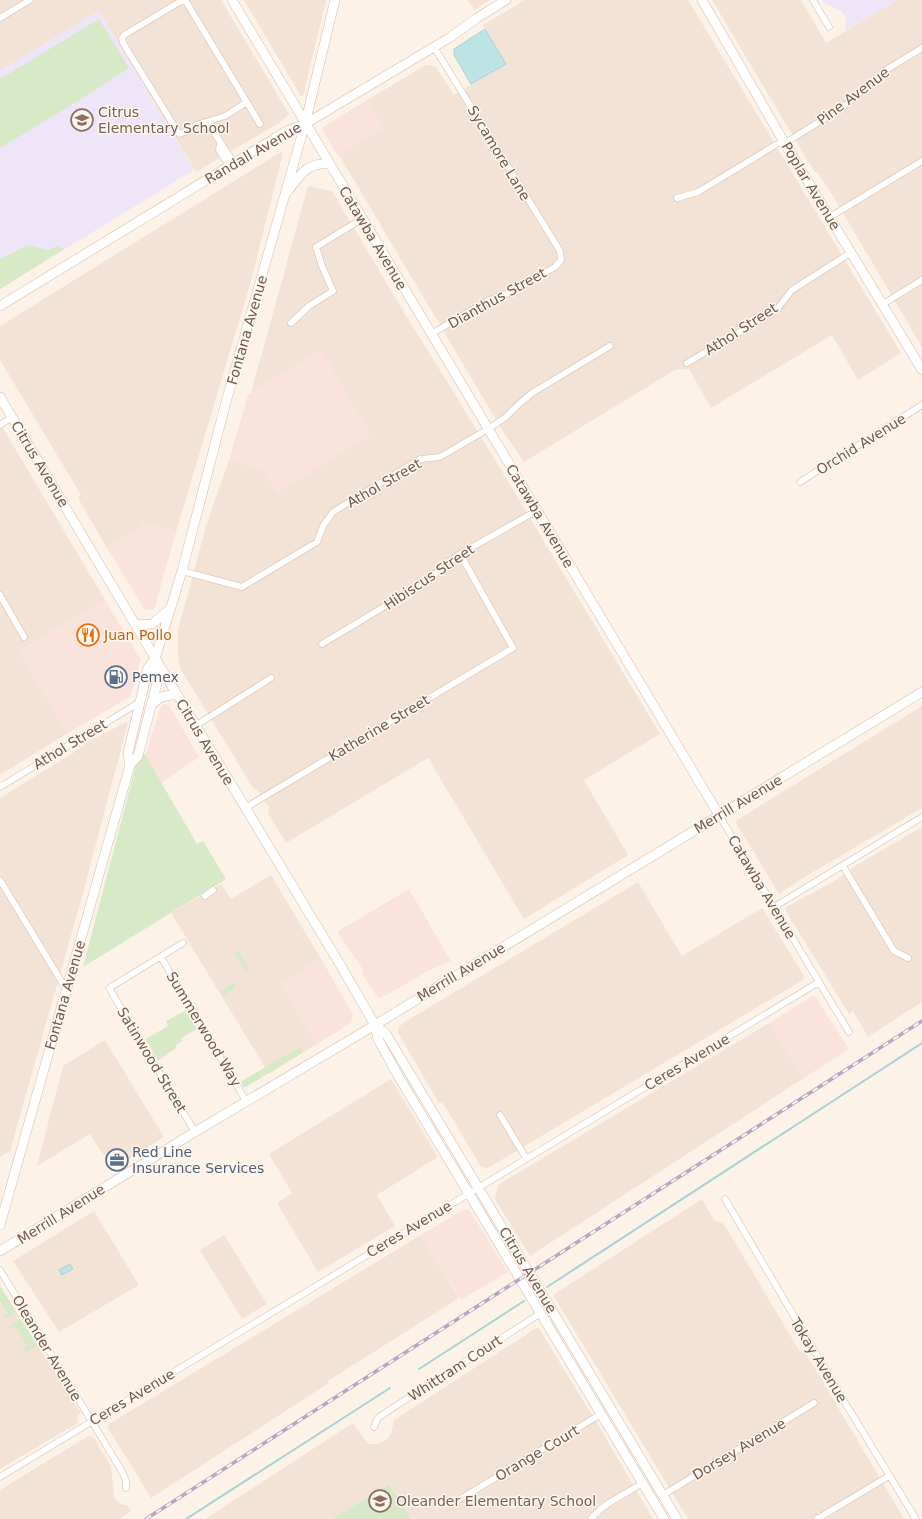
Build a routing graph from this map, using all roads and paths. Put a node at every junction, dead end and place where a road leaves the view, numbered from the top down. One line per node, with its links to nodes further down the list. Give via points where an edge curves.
1 (30, 0): 8 (street)
2 (184, 0): 12 (street); 13 (street, via 122,38 179,134)
3 (232, 0): 15 (main road, Catawba Avenue)
4 (335, 0): 15 (main road, Fontana Avenue)
5 (506, 0): 10 (main road, Randall Avenue)
6 (702, 0): 16 (main road, Poplar Avenue)
7 (813, 0): 9 (street)
8 (0, 18)
9 (829, 27)
10 (434, 47): 15 (main road, Randall Avenue); 25 (street, Sycamore Lane, via 560,251)
11 (922, 48): 16 (street, Pine Avenue, via 886,70 843,107)
12 (247, 102): 13 (street, via 225,116); 14 (street)
13 (207, 122): 19 (street, via 224,147)
14 (260, 124)
15 (305, 124): 18 (main road, Catawba Avenue); 19 (main road, Randall Avenue, via 285,132); 20 (main road, Fontana Avenue)
16 (784, 142): 21 (street, Pine Avenue, via 698,192); 22 (main road, Poplar Avenue)
17 (922, 161): 22 (street)
18 (329, 164): 20 (main road, via 320,163 308,167); 23 (main road, Catawba Avenue)
19 (231, 165): 28 (main road, Randall Avenue)
20 (285, 195): 42 (main road, Fontana Avenue, via 228,395)
21 (677, 198)
22 (830, 217): 24 (main road, Poplar Avenue)
23 (362, 219): 29 (street, via 316,247 333,291 309,306); 30 (main road, Catawba Avenue)
24 (852, 252): 27 (main road, Poplar Avenue); 32 (street, Athol Street, via 792,290 770,314)
25 (561, 260): 30 (street, Dianthus Street, via 555,267 512,292 489,300)
26 (922, 280): 27 (street)
27 (883, 304): 33 (main road, Poplar Avenue)
28 (0, 306)
29 (291, 323)
30 (431, 334): 38 (main road, Catawba Avenue)
31 (610, 346): 38 (street, Athol Street, via 532,393 506,417)
32 (687, 363)
33 (922, 370)
34 (0, 397): 36 (main road, Citrus Avenue)
35 (922, 406): 39 (street, Orchid Avenue)
36 (12, 417): 37 (street); 46 (main road, Citrus Avenue)
37 (0, 425)
38 (488, 429): 40 (main road, Catawba Avenue); 42 (street, Athol Street, via 440,457 420,460 333,512 323,526 317,542 242,587)
39 (800, 482)
40 (536, 511): 41 (street, Hibiscus Street); 59 (main road, Catawba Avenue)
41 (460, 554): 48 (street, Hibiscus Street, via 446,563 430,579); 58 (street, Katherine Street, via 513,648)
42 (182, 571): 45 (main road, Fontana Avenue)
43 (0, 595): 44 (street)
44 (2, 603): 47 (street)
45 (170, 609): 46 (main road, via 152,624); 49 (main road, Fontana Avenue)
46 (135, 625): 49 (main road, Citrus Avenue)
47 (24, 637)
48 (322, 644)
49 (155, 659): 52 (main road, Citrus Avenue); 53 (main road, Fontana Avenue, via 148,668); 54 (main road, Fontana Avenue, via 158,683)
50 (271, 678): 55 (street)
51 (922, 692): 59 (main road, Merrill Avenue)
52 (176, 694): 54 (main road, via 161,697); 55 (main road, Citrus Avenue)
53 (140, 702): 56 (main road, Fontana Avenue, via 128,753); 57 (street, Athol Street)
54 (152, 704): 56 (main road, Fontana Avenue, via 138,756)
55 (195, 726): 58 (main road, Citrus Avenue)
56 (130, 765): 70 (main road, Fontana Avenue)
57 (0, 787)
58 (245, 808): 71 (main road, Citrus Avenue)
59 (719, 815): 65 (street, Catawba Avenue); 71 (main road, Merrill Avenue)
60 (922, 818): 61 (street)
61 (843, 866): 65 (street); 68 (street, via 894,951)
62 (0, 880): 70 (street)
63 (213, 890): 64 (street)
64 (205, 896)
65 (774, 907): 69 (street, Catawba Avenue)
66 (183, 943): 67 (street)
67 (161, 957): 73 (street, Summerwood Way); 75 (street, Satinwood Street, via 109,988)
68 (908, 958)
69 (819, 982): 72 (street, Catawba Avenue); 76 (street, Ceres Avenue)
70 (66, 989): 79 (main road, Fontana Avenue)
71 (375, 1025): 73 (main road, Merrill Avenue); 77 (main road, Citrus Avenue, via 386,1034); 78 (main road, Citrus Avenue, via 378,1039 393,1066)
72 (849, 1032)
73 (246, 1101): 75 (main road, Merrill Avenue)
74 (500, 1115): 76 (street)
75 (194, 1132): 83 (main road, Merrill Avenue)
76 (526, 1158): 77 (street, Ceres Avenue)
77 (479, 1187): 78 (street, Ceres Avenue); 94 (main road, Citrus Avenue)
78 (469, 1193): 85 (main road, Citrus Avenue); 88 (street, Ceres Avenue)
79 (8, 1197): 81 (main road); 82 (main road, Fontana Avenue)
80 (725, 1199): 90 (street, Tokay Avenue)
81 (0, 1205)
82 (0, 1226)
83 (0, 1251)
84 (0, 1270): 88 (street, Oleander Avenue)
85 (541, 1313): 87 (main road, Citrus Avenue); 89 (street, Whittram Court, via 390,1409 378,1418)
86 (814, 1403): 94 (street, Dorsey Avenue)
87 (601, 1414): 92 (main road, Citrus Avenue); 95 (street, Orange Court)
88 (92, 1421): 91 (street, Ceres Avenue); 93 (street, Oleander Avenue, via 123,1473)
89 (374, 1427)
90 (889, 1476): 99 (street); 100 (street, Tokay Avenue)
91 (0, 1477)
92 (642, 1483): 96 (street, via 598,1511); 97 (main road, Citrus Avenue)
93 (126, 1488)
94 (663, 1495): 98 (main road, Citrus Avenue)
95 (452, 1504)
96 (591, 1519)
97 (664, 1519)
98 (677, 1519)
99 (817, 1519)
100 (916, 1519)

